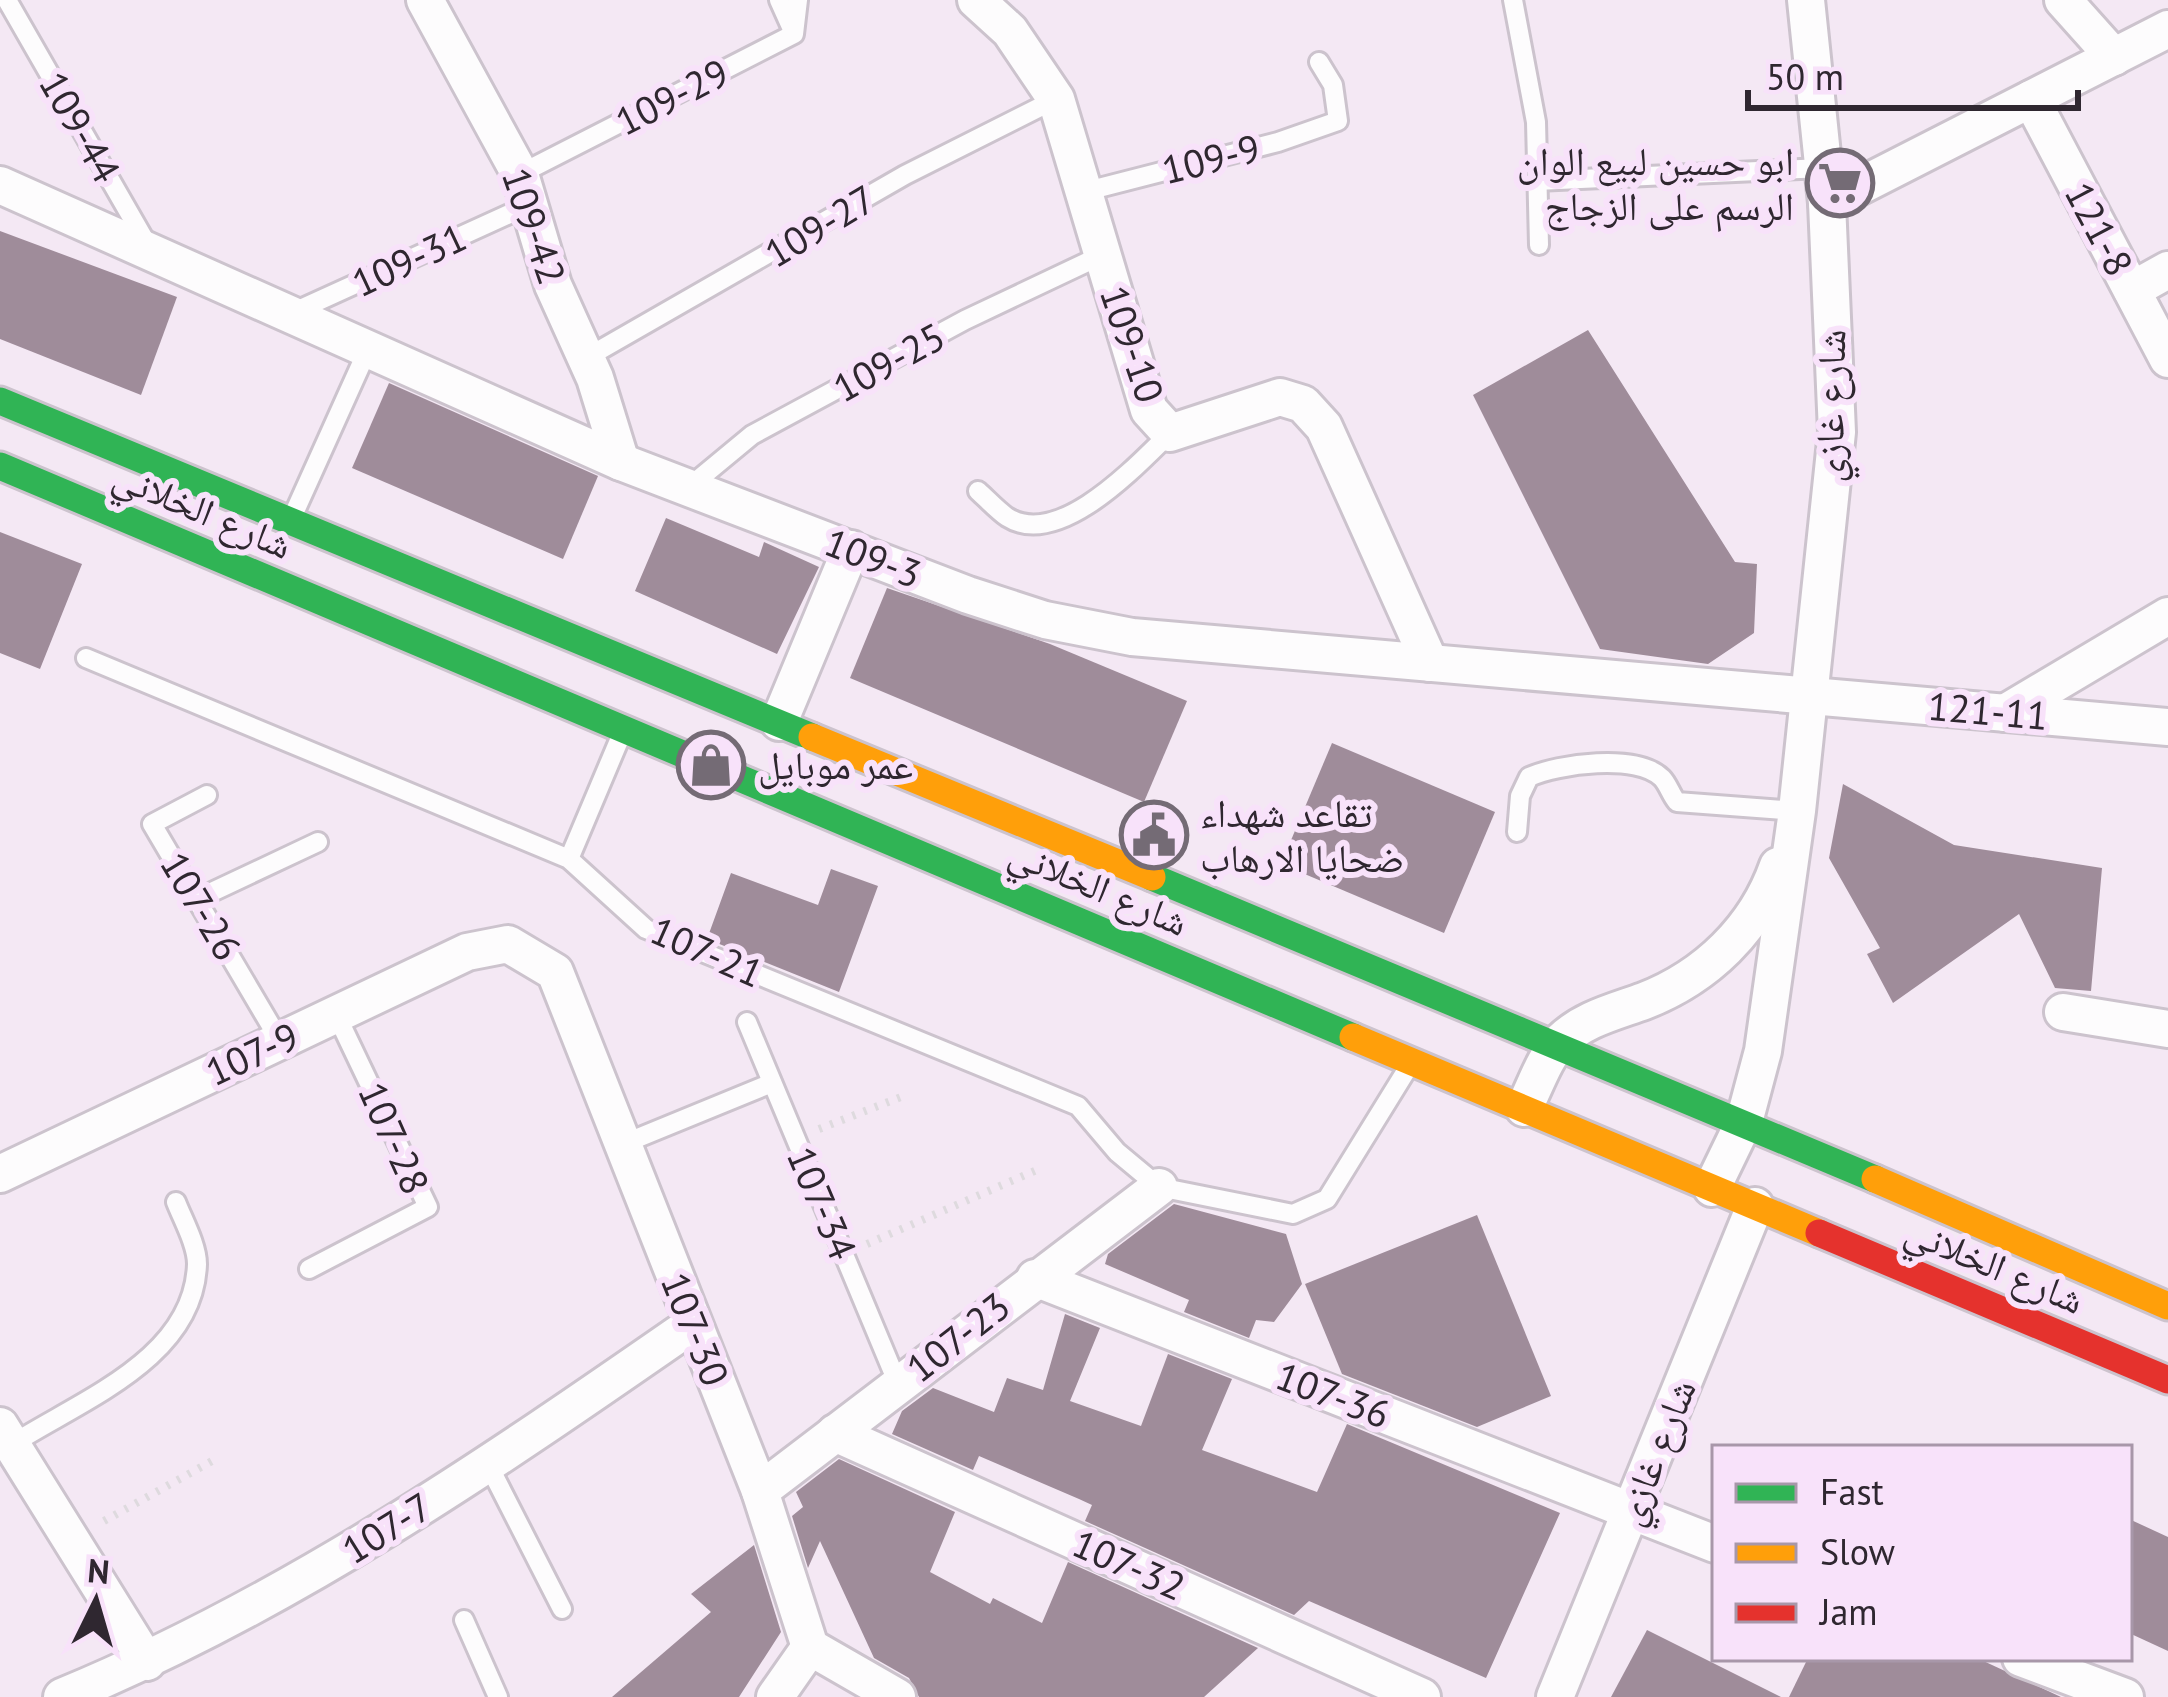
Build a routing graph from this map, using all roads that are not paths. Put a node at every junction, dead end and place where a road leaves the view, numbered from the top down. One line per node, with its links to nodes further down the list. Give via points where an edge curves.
1 (8, 0): 21 (lane, 109-44)
2 (425, 0): 18 (street, 109-42)
3 (779, 0): 10 (lane)
4 (798, 0): 10 (lane)
5 (976, 0): 13 (street, 109-10, via 1010,31)
6 (1513, 0): 15 (lane, via 1536,122)
7 (1806, 0): 17 (street, شارع غازي)
8 (2063, 0): 11 (street)
9 (2168, 29): 11 (street)
10 (794, 34): 18 (lane, 109-29)
11 (2114, 56): 14 (street)
12 (1319, 62): 19 (lane, 109-9, via 1333,85 1338,121)
13 (1055, 99): 19 (street, 109-10); 27 (lane, 109-27)
14 (2031, 99): 17 (street); 24 (street, 121-8)
15 (1536, 181): 17 (lane); 20 (lane)
16 (0, 184): 21 (street, 109-3)
17 (1825, 186): 40 (street, شارع غازي, via 1837,431)
18 (525, 189): 25 (lane, 109-31); 27 (street, 109-42, via 553,286)
19 (1083, 192): 22 (street, 109-10)
20 (1539, 245)
21 (152, 253): 25 (street, 109-3)
22 (1102, 255): 30 (street, 109-10, via 1149,410); 33 (lane, 109-25, via 752,435)
23 (2168, 270): 24 (street)
24 (2132, 290): 28 (street, 121-8)
25 (290, 314): 26 (street, 109-3)
26 (368, 349): 31 (street, 109-3); 35 (lane)
27 (586, 358): 31 (street, 109-42)
28 (2168, 359)
29 (0, 401): 35 (main road, شارع الخلاني)
30 (1170, 433): 34 (lane, via 1100,500 1047,522 1011,520); 39 (street, 109-10, via 1280,397 1303,404 1324,427)
31 (621, 462): 33 (street, 109-3)
32 (0, 466): 44 (main road, شارع الخلاني)
33 (688, 488): 36 (street, 109-3)
34 (978, 491)
35 (290, 521): 42 (main road, شارع الخلاني)
36 (851, 549): 39 (street, 109-3, via 968,595 1089,628); 42 (street)
37 (2168, 616): 41 (street)
38 (86, 658): 49 (lane, 107-21)
39 (1430, 663): 40 (street, 109-3)
40 (1809, 695): 41 (street, 121-11); 46 (street, شارع غازي)
41 (2005, 712): 43 (street, 121-11)
42 (779, 722): 57 (main road, شارع الخلاني)
43 (2168, 727)
44 (624, 729): 49 (lane); 58 (main road, شارع الخلاني)
45 (207, 795): 50 (lane, 107-26, via 152,824)
46 (1797, 811): 47 (lane, via 1677,802 1664,779 1646,769 1564,765 1529,777); 57 (street, شارع غازي, via 1772,882 1726,950 1694,976 1592,1019); 61 (street, شارع غازي)
47 (1517, 832)
48 (318, 842): 50 (lane)
49 (569, 859): 64 (lane, 107-21, via 646,929 1078,1106)
50 (197, 899): 56 (lane, 107-26)
51 (508, 944): 53 (street, 107-9, via 467,952); 62 (street, 107-30, via 555,972)
52 (2063, 1012): 55 (street)
53 (336, 1014): 56 (street, 107-9); 68 (lane, 107-28, via 428,1207)
54 (747, 1022): 59 (lane, 107-34)
55 (2168, 1029)
56 (280, 1041): 63 (street, 107-9)
57 (1556, 1046): 60 (street, شارع غازي); 61 (main road, شارع الخلاني)
58 (1412, 1061): 60 (main road, شارع الخلاني); 64 (lane, 107-21, via 1327,1198 1293,1214)
59 (772, 1083): 62 (lane); 73 (lane, 107-34)
60 (1524, 1108): 65 (main road, شارع الخلاني)
61 (1744, 1122): 65 (street, شارع غازي); 70 (main road, شارع الخلاني)
62 (623, 1144): 71 (street, 107-30)
63 (0, 1174)
64 (1159, 1187): 69 (street, 107-23)
65 (1712, 1188): 67 (main road, شارع الخلاني)
66 (176, 1202): 75 (lane, via 197,1260 190,1302 166,1346)
67 (1755, 1206): 72 (main road, شارع الخلاني); 78 (street, شارع غازي)
68 (309, 1270)
69 (1035, 1278): 73 (street, 107-23); 78 (street, 107-36)
70 (2168, 1306)
71 (693, 1324): 76 (street, 107-7); 77 (street, 107-30)
72 (2168, 1380)
73 (898, 1384): 74 (street, 107-23)
74 (835, 1433): 77 (street, 107-23); 89 (street, 107-32)
75 (6, 1436): 84 (street)
76 (489, 1466): 80 (lane); 84 (street, 107-7, via 277,1595)
77 (760, 1491): 82 (street, 107-30)
78 (1630, 1512): 79 (street, 107-36); 90 (street, شارع غازي)
79 (1712, 1543)
80 (562, 1610)
81 (464, 1620): 86 (lane)
82 (811, 1647): 87 (street); 88 (street)
83 (2028, 1661): 91 (street)
84 (147, 1662): 85 (street, 107-7)
85 (62, 1697)
86 (498, 1697)
87 (775, 1697)
88 (897, 1697)
89 (1422, 1697)
90 (1555, 1697)
91 (2125, 1697)

